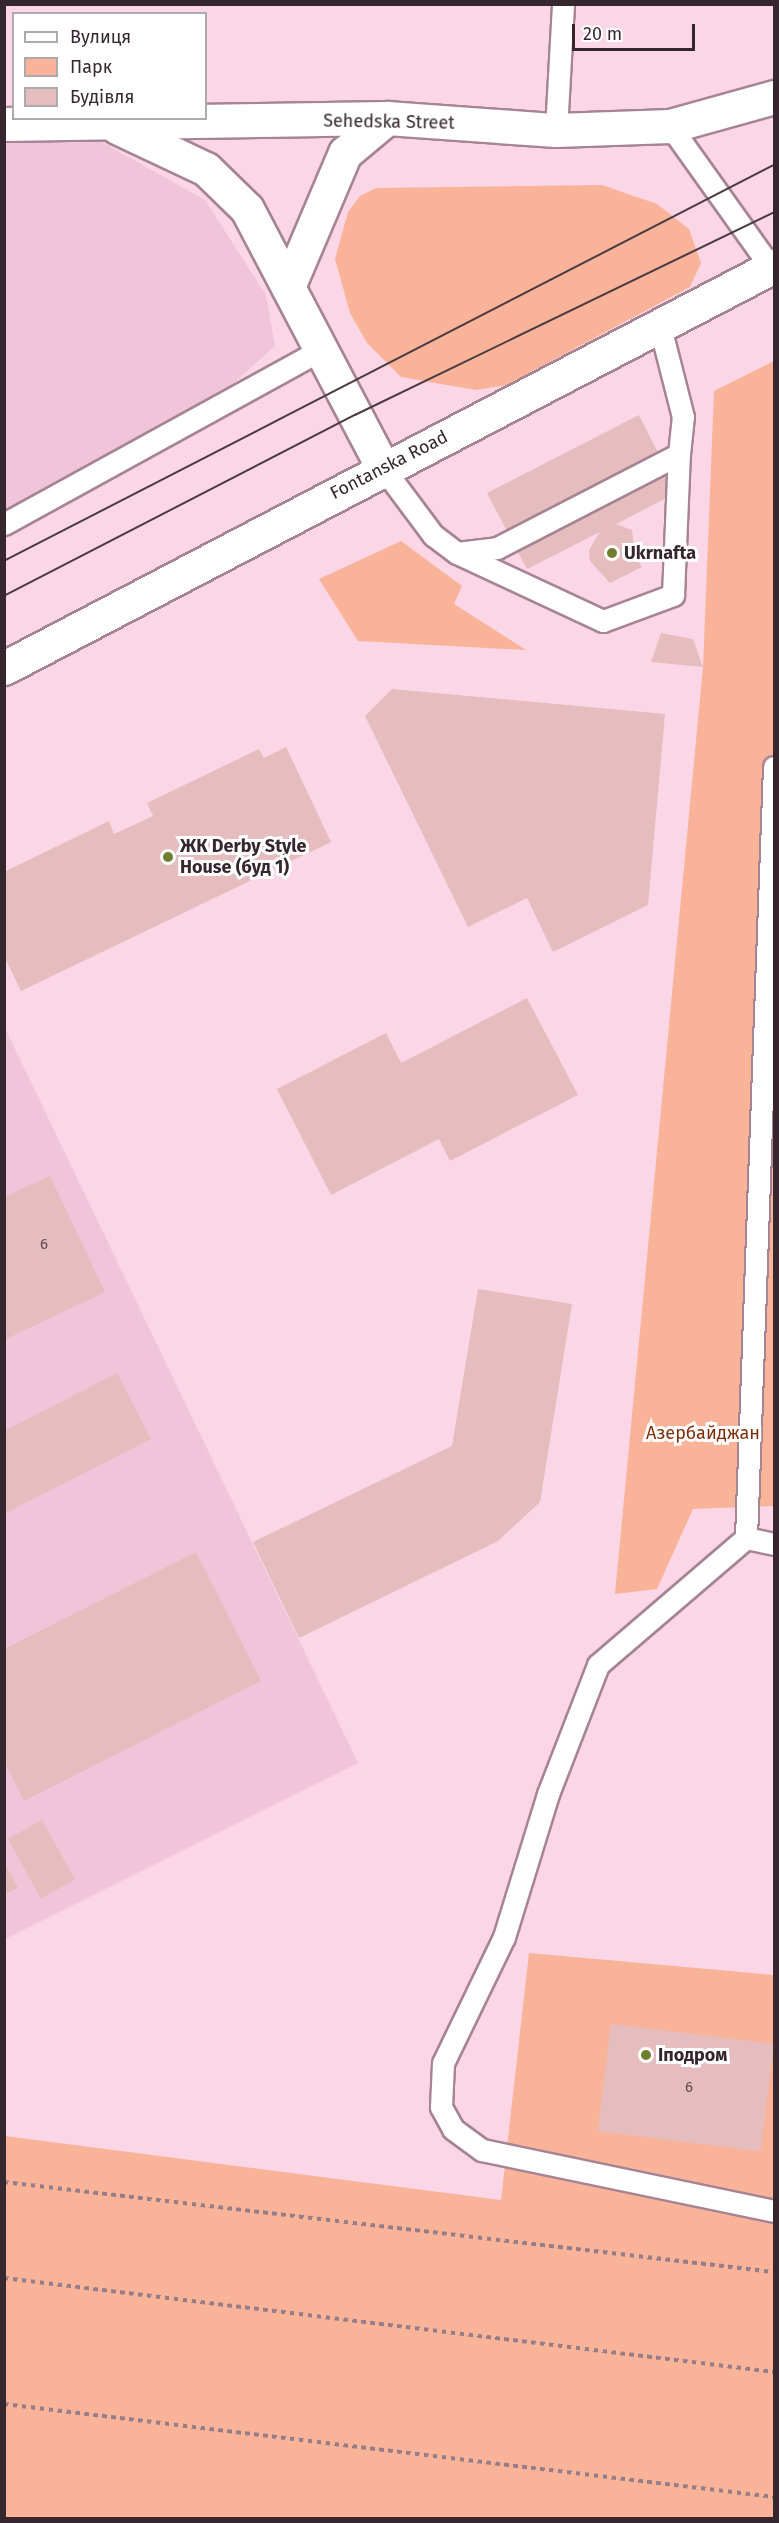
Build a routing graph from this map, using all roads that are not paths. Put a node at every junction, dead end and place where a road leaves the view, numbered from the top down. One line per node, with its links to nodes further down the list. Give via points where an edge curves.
1 (564, 4): 7 (lane)
2 (774, 97): 6 (main road)
3 (387, 118): 4 (main road, Sehedska Street); 7 (main road, Sehedska Street); 10 (main road, via 345,153)
4 (109, 123): 5 (main road, Sehedska Street); 10 (main road, Sehedska Street, via 206,169 247,209)
5 (4, 124)
6 (670, 126): 7 (main road, Sehedska Street); 8 (lane)
7 (556, 129)
8 (774, 266): 9 (lane); 11 (main road, Fontanska Road)
9 (774, 272)
10 (288, 287): 12 (main road, Sehedska Street)
11 (660, 327): 13 (lane, via 683,417); 14 (main road, Fontanska Road)
12 (321, 350): 14 (main road, Sehedska Street); 15 (lane)
13 (679, 454): 16 (lane, via 497,548); 16 (lane, via 673,595 603,621)
14 (383, 468): 16 (lane, via 433,535); 17 (main road, Fontanska Road)
15 (4, 524)
16 (457, 553)
17 (4, 668)
18 (774, 767): 19 (lane)
19 (746, 1538): 20 (lane); 21 (lane, via 598,1665 548,1794 504,1937 443,2063 441,2107 453,2129 482,2150)
20 (774, 1544)
21 (774, 2211)

